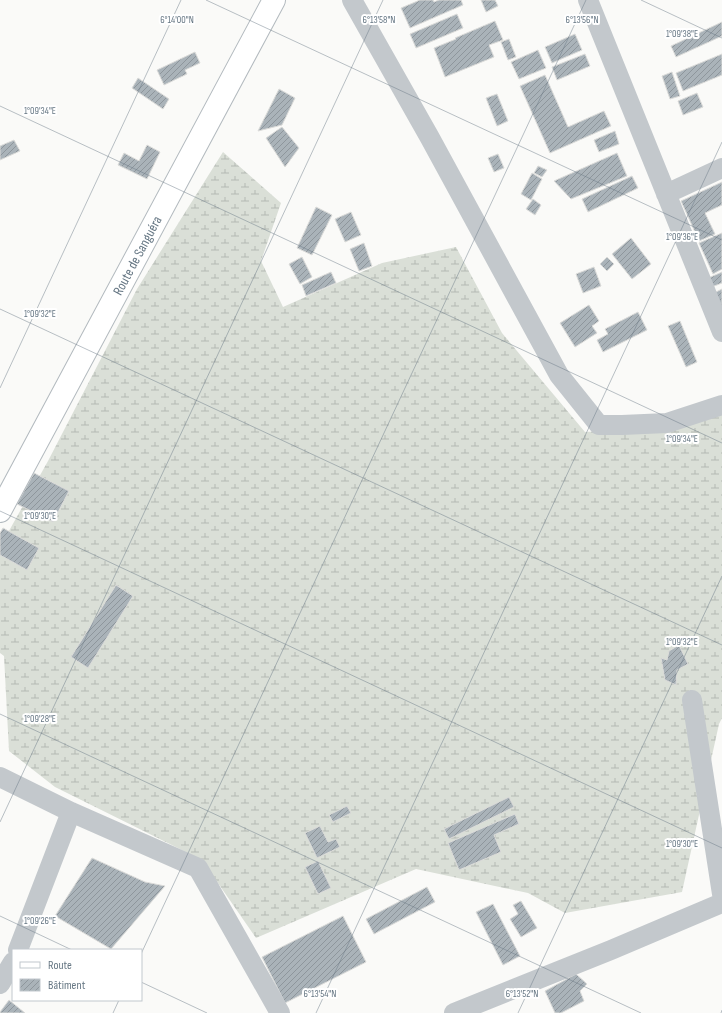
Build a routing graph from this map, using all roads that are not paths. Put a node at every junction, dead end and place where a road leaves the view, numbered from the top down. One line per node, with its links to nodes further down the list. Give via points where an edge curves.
1 (274, 0): 8 (street, Route de Sanguéra)
2 (352, 0): 7 (street, via 559,375 599,424 667,423)
3 (588, 0): 5 (street)
4 (722, 168): 5 (street)
5 (666, 194): 6 (street)
6 (722, 332)
7 (722, 405)
8 (0, 511)
9 (692, 700): 12 (street)
10 (0, 777): 11 (street)
11 (72, 812): 14 (street); 17 (street, via 198,868)
12 (722, 894)
13 (722, 903): 18 (street)
14 (18, 949)
15 (12, 964): 16 (street)
16 (0, 984)
17 (280, 1013)
18 (454, 1013)

